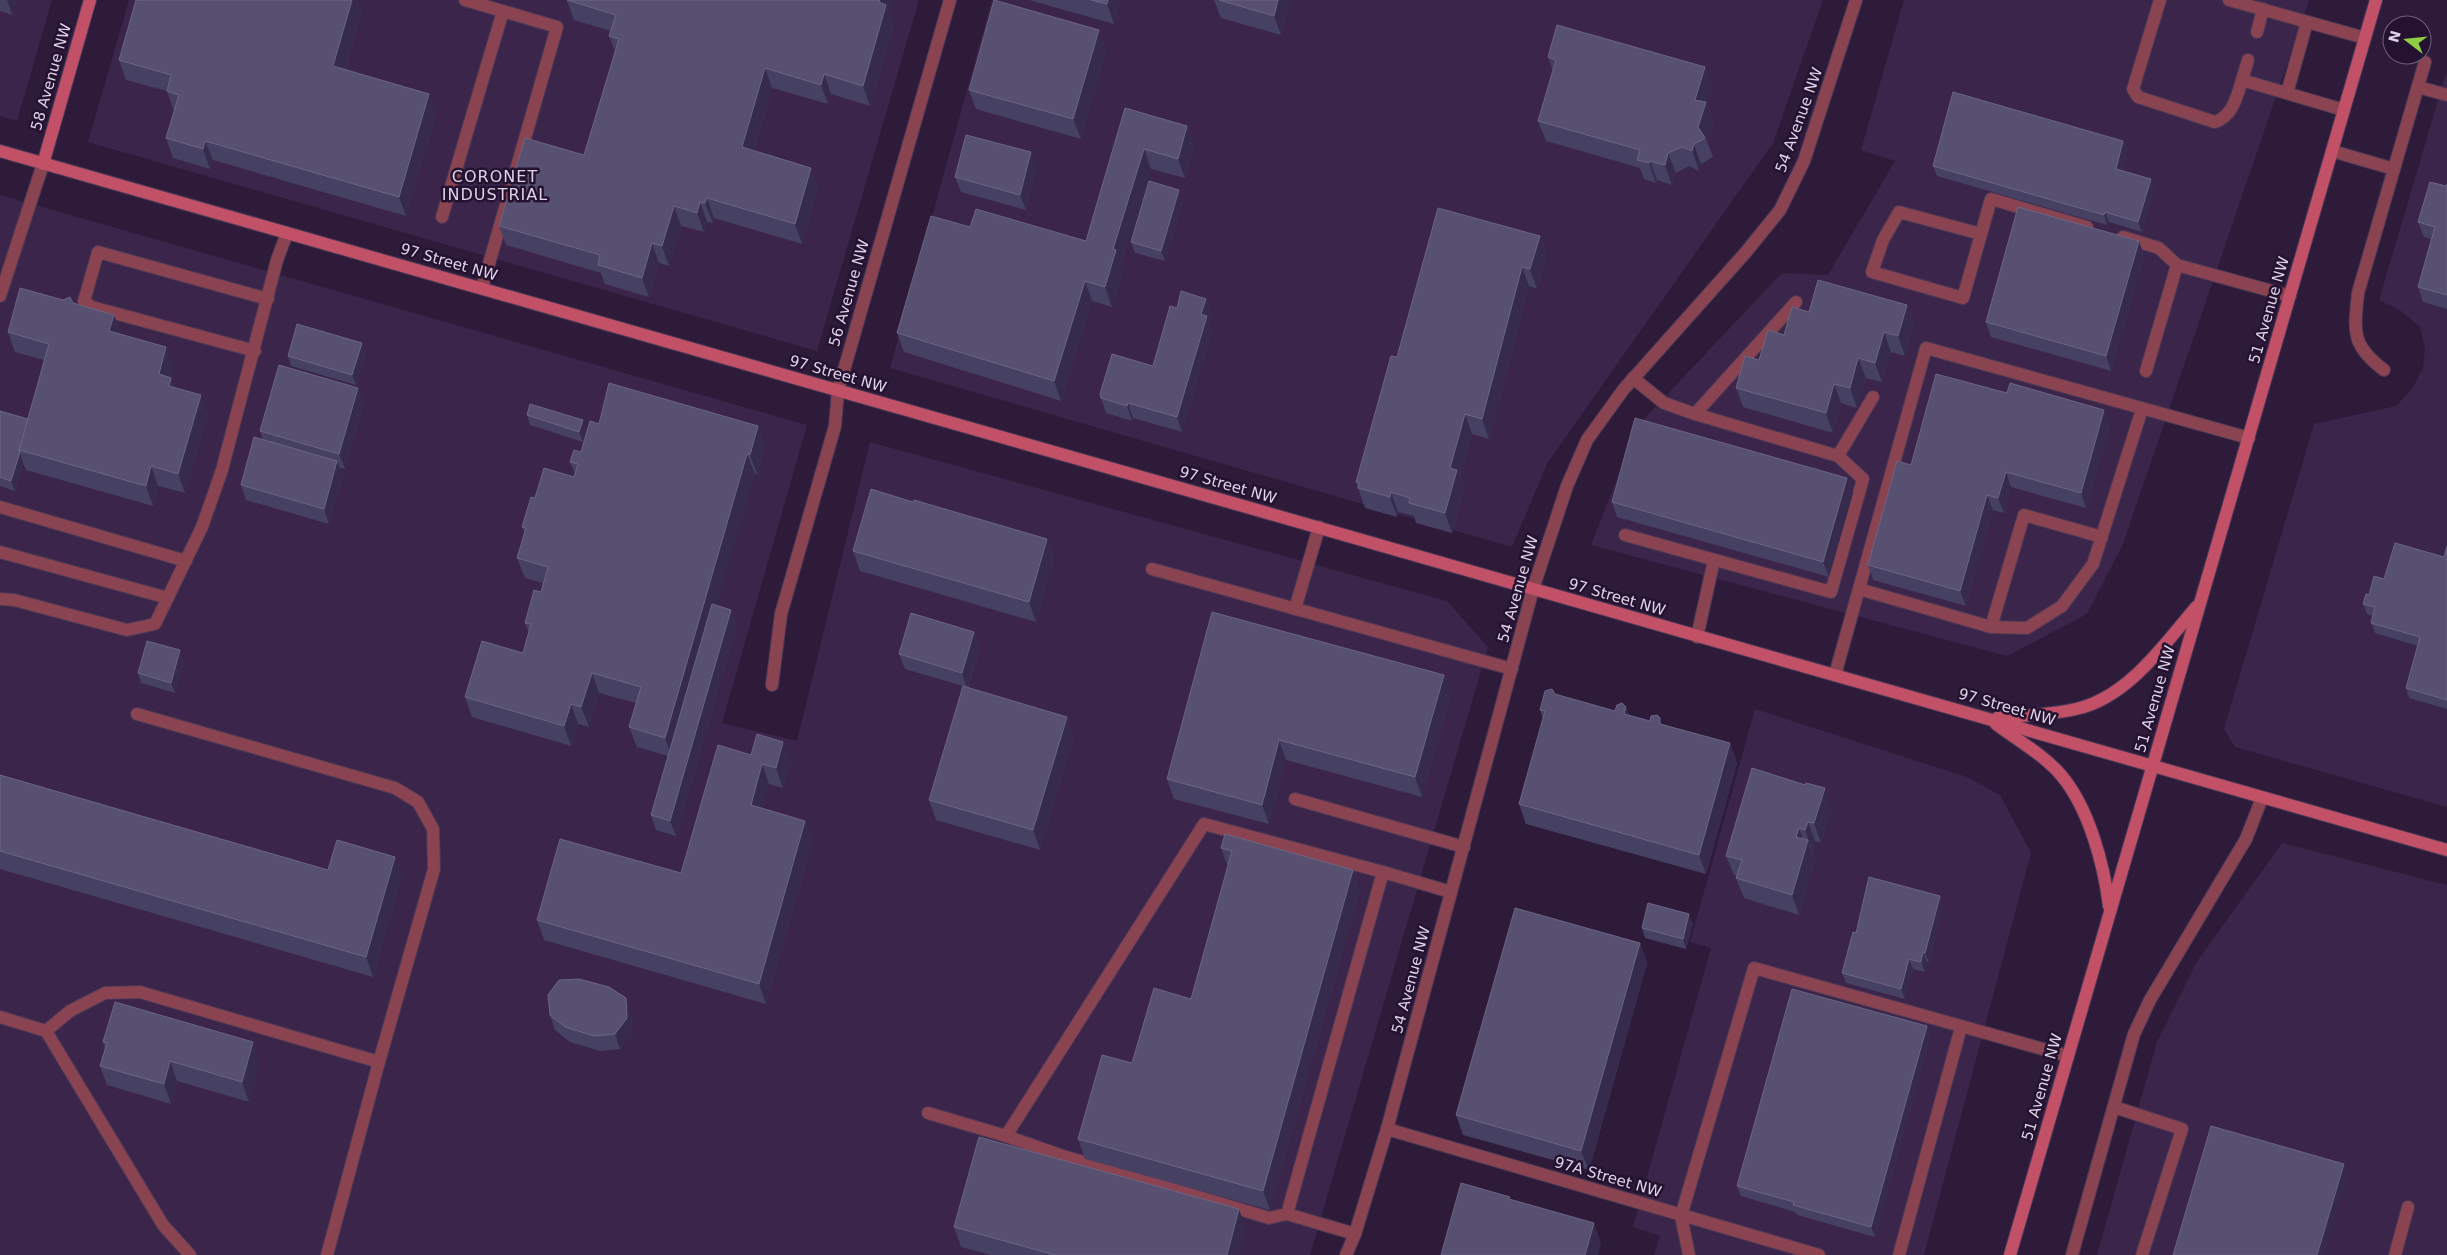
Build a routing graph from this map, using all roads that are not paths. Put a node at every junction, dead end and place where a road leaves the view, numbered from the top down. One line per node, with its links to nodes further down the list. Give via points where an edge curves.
1 (90, 0): 22 (street, 58 Avenue NW)
2 (466, 0): 9 (street)
3 (950, 0): 37 (street, 56 Avenue NW)
4 (1856, 0): 36 (street, 54 Avenue NW, via 1804,161 1780,210)
5 (2160, 0): 15 (street, via 2133,89 2138,97 2215,122 2230,109)
6 (2229, 0): 8 (street)
7 (2376, 0): 12 (street, 51 Avenue NW)
8 (2263, 9): 10 (street); 11 (street)
9 (502, 11): 24 (street); 28 (street, via 556,27)
10 (2307, 22): 12 (street); 17 (street)
11 (2256, 32)
12 (2365, 38): 19 (street, 51 Avenue NW)
13 (2248, 60): 15 (street)
14 (2424, 65): 16 (street)
15 (2242, 80): 17 (street)
16 (2418, 87): 18 (street); 23 (street)
17 (2287, 93): 19 (street)
18 (2447, 95)
19 (2344, 110): 21 (street, 51 Avenue NW)
20 (0, 151): 22 (street, 97 Street NW)
21 (2332, 151): 23 (street); 30 (street, 51 Avenue NW)
22 (43, 164): 25 (street, 97 Street NW); 29 (street)
23 (2394, 169): 34 (street, via 2358,293 2354,331 2366,356)
24 (442, 217)
25 (287, 233): 28 (street, 97 Street NW); 31 (street)
26 (1981, 234): 26 (street, via 1963,298 1872,272 1883,240 1899,212); 27 (street, via 1991,199 2159,248)
27 (2177, 265): 30 (street); 35 (street)
28 (482, 288): 37 (street, 97 Street NW)
29 (0, 296)
30 (2290, 296): 41 (street, 51 Avenue NW)
31 (268, 299): 33 (street); 33 (street, via 98,252 84,301 92,307)
32 (1796, 302): 40 (street)
33 (255, 351): 49 (street, via 222,470)
34 (2384, 370)
35 (2146, 371)
36 (1633, 378): 40 (street, via 1664,403); 51 (street, 54 Avenue NW, via 1587,440 1567,486)
37 (838, 391): 44 (street, 97 Street NW); 61 (street, 56 Avenue NW, via 835,426 781,614)
38 (1873, 397): 42 (street)
39 (2142, 409): 41 (street); 46 (street); 52 (street, via 1926,348)
40 (1695, 414): 42 (street)
41 (2248, 438): 55 (street, 51 Avenue NW)
42 (1838, 456): 48 (street, via 1863,479 1831,592)
43 (0, 507): 49 (street)
44 (1319, 528): 51 (street, 97 Street NW); 56 (street)
45 (1625, 535): 48 (street)
46 (2102, 537): 57 (street, via 2093,564 2062,606 2027,628); 57 (street, via 2024,515)
47 (0, 552): 53 (street)
48 (1714, 560): 58 (street)
49 (186, 561): 53 (street)
50 (1152, 569): 56 (street)
51 (1533, 589): 58 (street, 97 Street NW); 59 (street, 54 Avenue NW)
52 (1859, 589): 57 (street); 60 (street)
53 (168, 598): 54 (street, via 156,624 127,630)
54 (0, 599)
55 (2199, 604): 63 (street, via 2136,676 2108,694 2077,709); 64 (street, 51 Avenue NW)
56 (1295, 609): 59 (street)
57 (1991, 627)
58 (1696, 637): 60 (street, 97 Street NW)
59 (1512, 670): 67 (street, 54 Avenue NW)
60 (1835, 675): 63 (street, 97 Street NW)
61 (772, 685)
62 (137, 714): 76 (street, via 395,788 418,802 433,829 434,869)
63 (1990, 719): 64 (street, 97 Street NW); 71 (street, via 2054,768 2078,800 2095,842)
64 (2153, 765): 65 (street, 97 Street NW); 71 (street, 51 Avenue NW)
65 (2262, 798): 68 (street, 97 Street NW); 77 (street, via 2246,838 2150,1000 2134,1034)
66 (1295, 799): 67 (street)
67 (1464, 847): 70 (street, 54 Avenue NW)
68 (2447, 850)
69 (1383, 872): 70 (street); 80 (street, via 1204,824); 82 (street)
70 (1451, 892): 79 (street, 54 Avenue NW)
71 (2110, 913): 75 (street, 51 Avenue NW)
72 (0, 1017): 74 (street)
73 (1961, 1026): 75 (street); 83 (street, via 1754,968); 90 (street)
74 (46, 1031): 76 (street, via 70,1010 105,993 140,992); 85 (street, via 163,1225)
75 (2068, 1056): 91 (street, 51 Avenue NW)
76 (379, 1062): 86 (street)
77 (2114, 1107): 92 (street); 93 (street, via 2182,1129)
78 (928, 1113): 80 (street)
79 (1387, 1129): 83 (street, 97A Street NW); 84 (street, 54 Avenue NW)
80 (1006, 1136): 82 (street, via 1269,1218)
81 (2408, 1207): 94 (street)
82 (1287, 1214): 84 (street)
83 (1681, 1216): 88 (street); 89 (street, 97A Street NW)
84 (1355, 1234): 87 (street, 54 Avenue NW)
85 (190, 1255)
86 (327, 1255)
87 (1346, 1255)
88 (1689, 1255)
89 (1819, 1255)
90 (1899, 1255)
91 (2010, 1255)
92 (2072, 1255)
93 (2142, 1255)
94 (2395, 1255)

